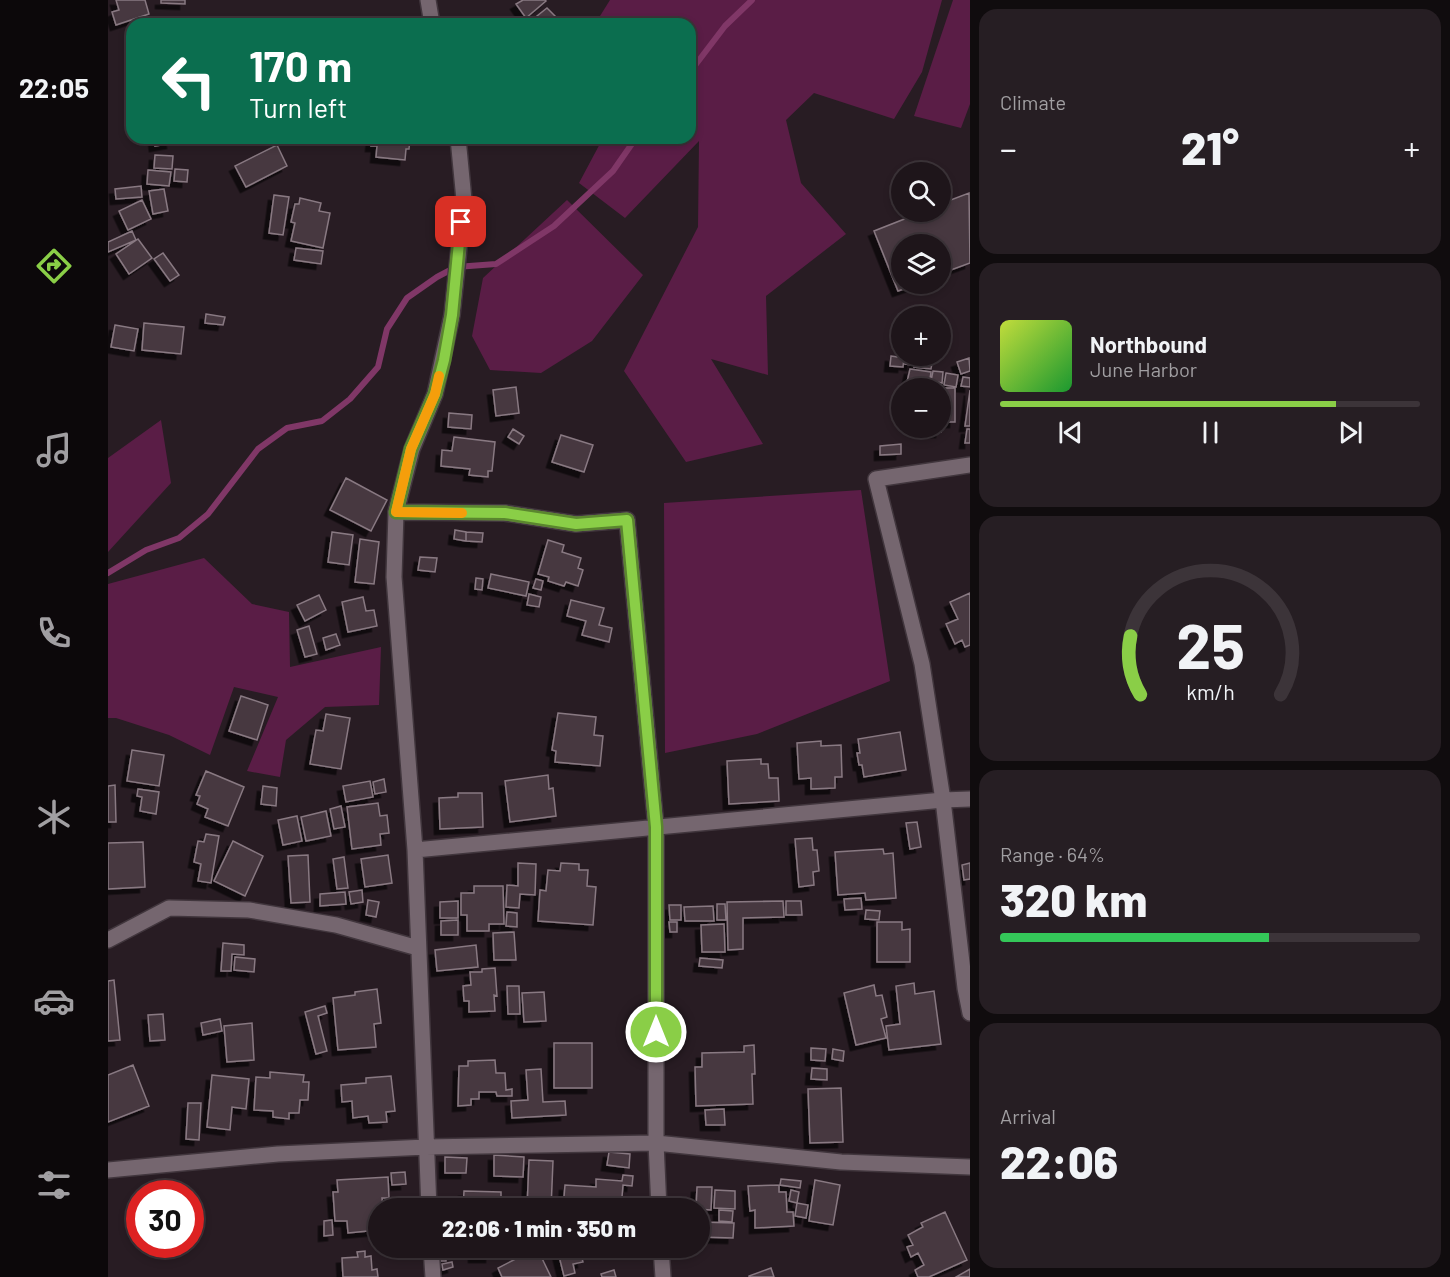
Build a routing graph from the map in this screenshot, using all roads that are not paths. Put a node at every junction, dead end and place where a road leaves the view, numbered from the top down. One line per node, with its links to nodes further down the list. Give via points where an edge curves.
1 (428, 0): 2 (street)
2 (431, 18)
3 (459, 144): 5 (street, via 464,200 452,315 435,394 411,449)
4 (970, 465): 7 (street, via 876,478 922,664)
5 (396, 512): 8 (street, via 505,513 576,524 627,520); 9 (street, via 394,577)
6 (970, 799): 7 (street)
7 (943, 800): 8 (street); 12 (street)
8 (656, 827): 9 (street); 13 (street)
9 (415, 850): 11 (street)
10 (108, 940): 11 (street, via 169,908 249,910 336,925)
11 (418, 948): 14 (street)
12 (970, 1013)
13 (656, 1143): 14 (street); 15 (street, via 841,1162); 18 (street)
14 (426, 1147): 16 (street, via 278,1154); 17 (street)
15 (970, 1167)
16 (108, 1170)
17 (428, 1198)
18 (658, 1198)
19 (432, 1258): 21 (street)
20 (662, 1258): 22 (street)
21 (433, 1277)
22 (663, 1277)

